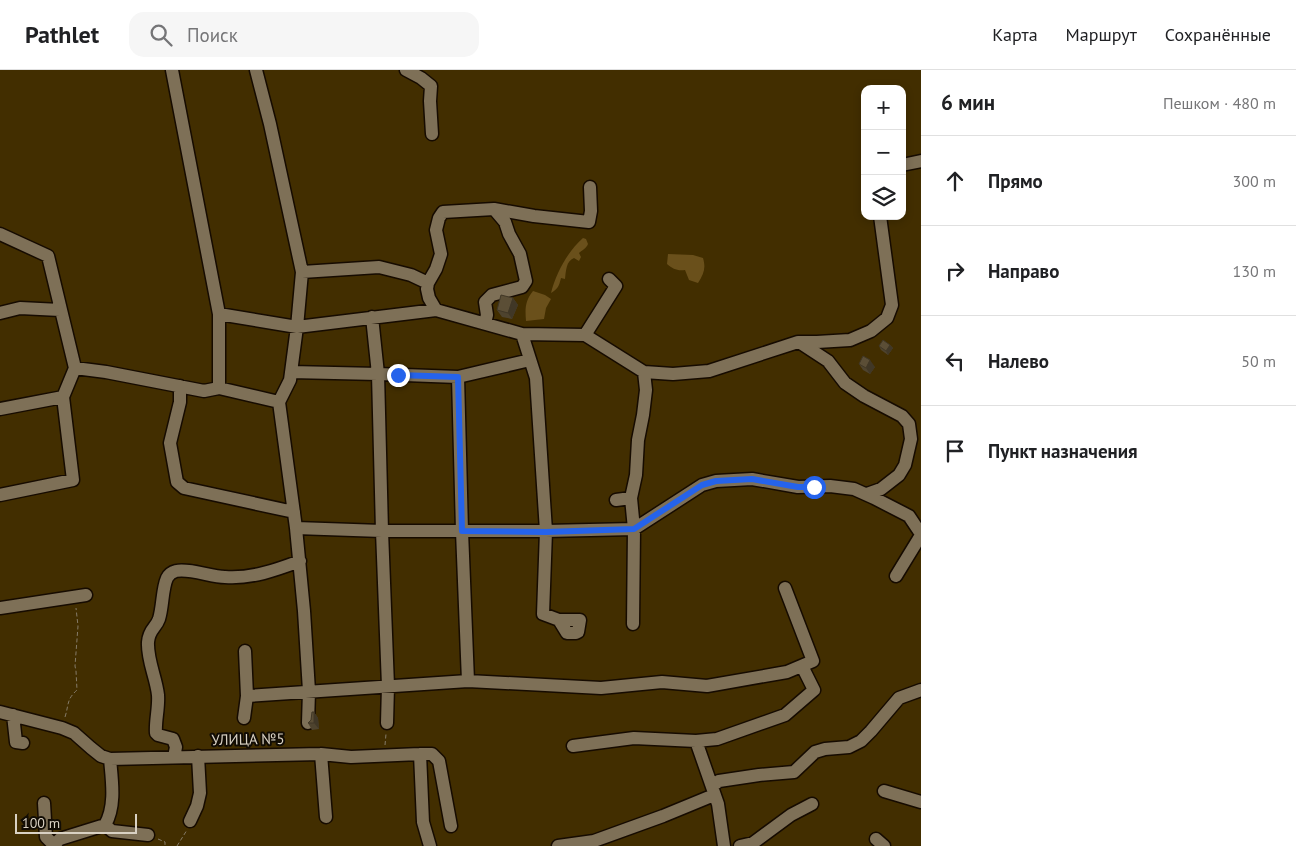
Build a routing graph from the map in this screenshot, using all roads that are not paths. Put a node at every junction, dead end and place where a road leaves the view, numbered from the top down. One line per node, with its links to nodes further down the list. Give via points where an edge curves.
1 (172, 70): 17 (street)
2 (256, 70): 11 (street)
3 (406, 70): 4 (street, via 431,86)
4 (432, 134)
5 (921, 161): 6 (street)
6 (906, 164)
7 (590, 187): 8 (street, via 589,222)
8 (494, 209): 13 (street, via 443,212 436,230 441,254); 19 (street, via 506,222 520,254 526,281 522,287 492,295 485,302 487,315)
9 (881, 220): 23 (street, via 892,305 887,318 871,332 850,340)
10 (0, 234): 14 (street, via 48,256)
11 (302, 272): 13 (street, via 379,267); 20 (street)
12 (609, 279): 22 (street, via 616,286)
13 (428, 282): 15 (street, via 428,298)
14 (60, 310): 16 (street, via 20,308); 25 (street)
15 (436, 310): 18 (street); 19 (street)
16 (0, 313)
17 (219, 314): 20 (street); 31 (street)
18 (372, 317): 20 (street); 28 (street)
19 (484, 323): 21 (street)
20 (297, 327): 26 (street)
21 (522, 334): 22 (street); 24 (street)
22 (585, 335): 27 (street)
23 (798, 342): 27 (street, via 709,371); 35 (street, via 828,361 845,383 902,416 909,424 911,439 905,465 899,475 881,489)
24 (530, 360): 29 (street); 44 (street, via 536,378)
25 (75, 368): 30 (street); 32 (street)
26 (291, 372): 28 (street); 33 (street)
27 (644, 372): 37 (street, via 646,390)
28 (378, 374): 29 (street); 42 (street)
29 (458, 377): 43 (street)
30 (180, 386): 31 (street, via 204,391); 39 (street, via 180,402 170,443 177,482 184,488)
31 (219, 388): 33 (street)
32 (63, 396): 34 (street); 36 (street, via 73,480)
33 (279, 402): 39 (street)
34 (0, 409)
35 (867, 494): 41 (street, via 854,489 798,487 752,479 716,481 702,485); 45 (street, via 910,516)
36 (0, 495)
37 (631, 498): 38 (street); 41 (street)
38 (616, 500)
39 (294, 512): 40 (street)
40 (296, 528): 42 (street); 46 (street)
41 (634, 529): 44 (street); 52 (street)
42 (382, 531): 43 (street); 56 (street)
43 (462, 531): 44 (street); 55 (street)
44 (546, 532): 51 (street, via 543,614)
45 (921, 534): 47 (street)
46 (300, 561): 58 (street); 71 (street, via 244,577 179,570 168,576 159,620 148,642 158,696 156,733 173,739 176,743)
47 (896, 576)
48 (785, 588): 54 (street, via 813,661)
49 (80, 596): 50 (street)
50 (0, 608)
51 (559, 620)
52 (632, 624)
53 (245, 651): 59 (street)
54 (802, 666): 55 (street, via 787,672 707,686 662,682 601,688); 65 (street, via 814,690 785,715 717,739)
55 (468, 681): 56 (street)
56 (388, 686): 58 (street); 64 (street)
57 (921, 690): 73 (street, via 899,698 871,731 849,747 815,752 794,772 719,781)
58 (309, 691): 59 (street); 63 (street)
59 (247, 696): 62 (street)
60 (0, 712): 61 (street)
61 (13, 716): 66 (street, via 16,742); 72 (street, via 74,733 101,756)
62 (244, 718)
63 (308, 723)
64 (386, 723)
65 (696, 740): 67 (street, via 634,738); 73 (street)
66 (23, 743)
67 (573, 746)
68 (321, 754): 69 (street, УЛИЦА №5, via 351,757); 70 (street, УЛИЦА №5); 78 (street)
69 (420, 754): 81 (street, УЛИЦА №5, via 432,754 439,761); 84 (street, via 423,822)
70 (198, 756): 71 (street, УЛИЦА №5); 79 (street, via 200,793)
71 (174, 757): 72 (street, УЛИЦА №5)
72 (110, 759): 80 (street, via 112,800)
73 (713, 790): 85 (street, via 663,816 594,841); 86 (street)
74 (884, 790): 75 (street)
75 (921, 802)
76 (44, 803): 83 (street, via 46,838)
77 (812, 804): 87 (street, via 753,843)
78 (326, 817)
79 (190, 821)
80 (105, 826): 82 (street, via 112,831); 83 (street, via 60,838)
81 (451, 826)
82 (148, 835)
83 (54, 845)
84 (430, 846)
85 (558, 846)
86 (724, 846)
87 (740, 846)

